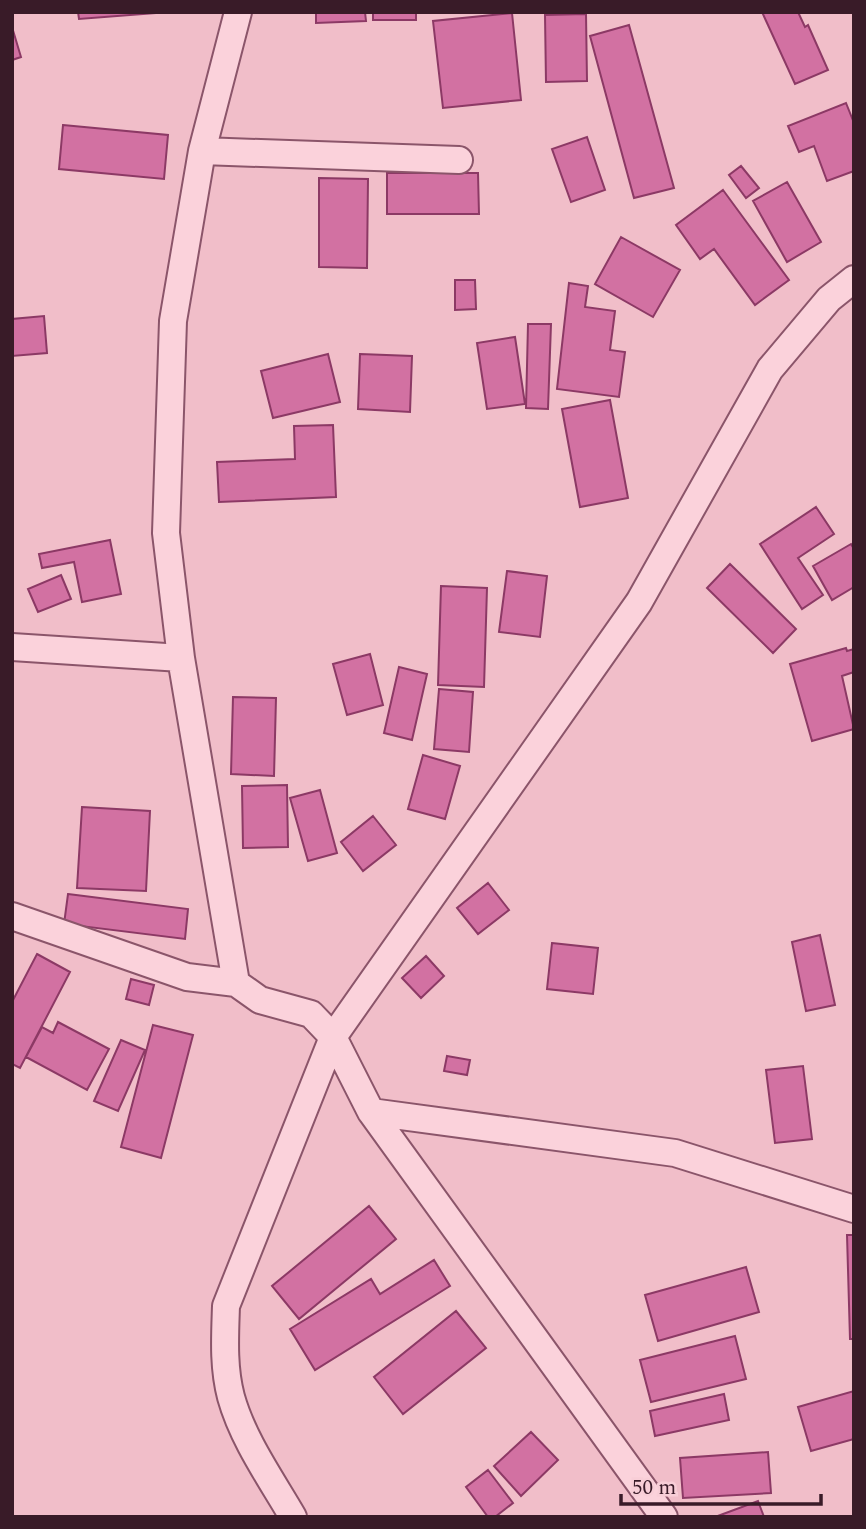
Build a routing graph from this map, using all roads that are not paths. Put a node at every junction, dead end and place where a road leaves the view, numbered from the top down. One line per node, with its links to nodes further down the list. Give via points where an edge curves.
1 (238, 12): 2 (street)
2 (202, 151): 3 (street); 6 (street, via 173,321 166,533)
3 (459, 160)
4 (854, 279): 9 (street, via 829,299 770,369 639,602)
5 (12, 647): 6 (street)
6 (181, 658): 8 (street)
7 (12, 916): 8 (street, via 187,977)
8 (236, 983): 9 (street, via 260,1000 311,1014)
9 (333, 1037): 10 (street); 12 (street, via 226,1306 224,1354 231,1397 248,1439)
10 (371, 1112): 11 (street, via 675,1153); 13 (street)
11 (854, 1209)
12 (293, 1517)
13 (664, 1517)

